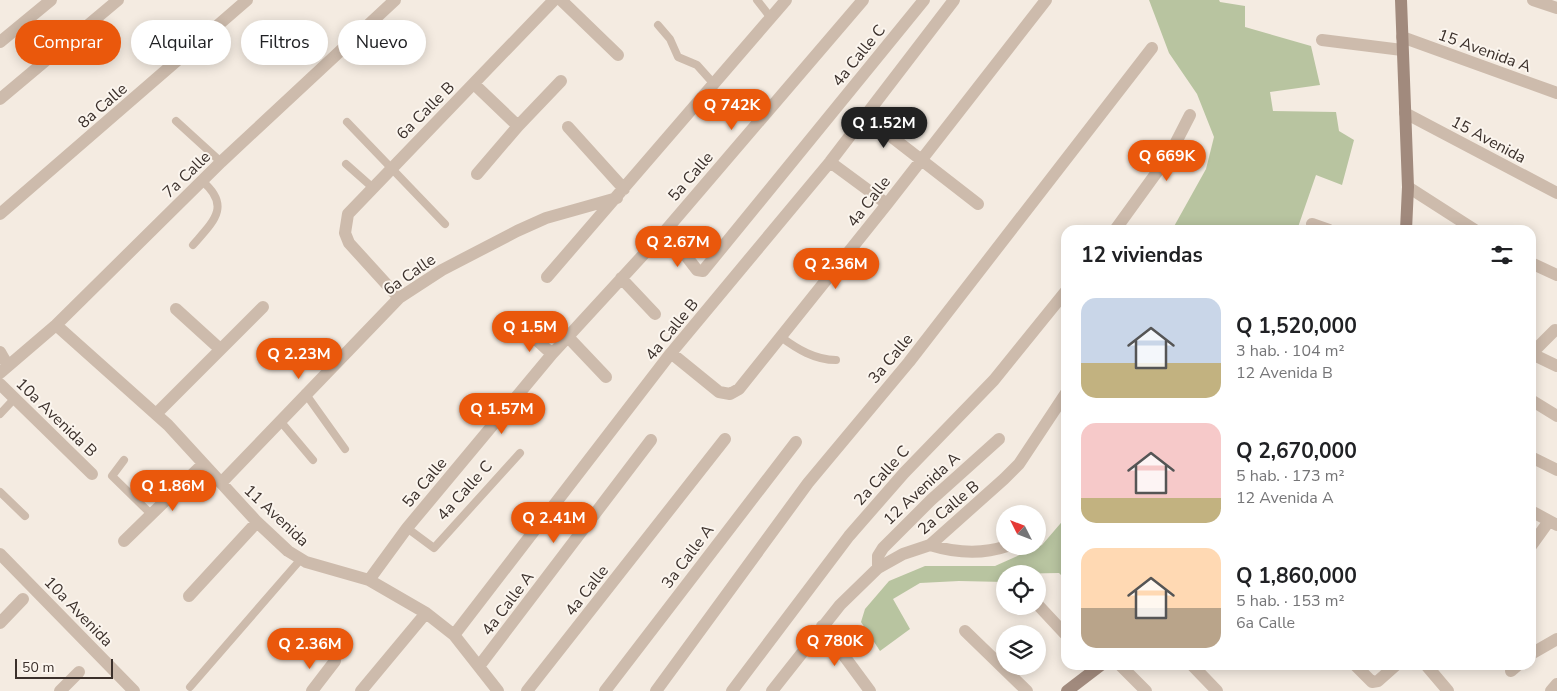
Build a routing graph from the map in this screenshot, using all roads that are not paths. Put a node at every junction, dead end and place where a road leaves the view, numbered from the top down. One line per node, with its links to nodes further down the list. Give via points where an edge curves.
1 (51, 0): 19 (street)
2 (118, 0): 27 (street)
3 (247, 0): 48 (street, 8a Calle)
4 (396, 0): 36 (street, 7a Calle)
5 (554, 0): 24 (street, 6a Calle B)
6 (561, 0): 22 (street)
7 (756, 0): 16 (lane)
8 (786, 0): 16 (street)
9 (863, 0): 55 (street, 5a Calle)
10 (924, 0): 55 (street, 4a Calle C, via 703,271 697,270)
11 (954, 0): 30 (street, 4a Calle B)
12 (1046, 0): 35 (street, 4a Calle)
13 (1402, 0): 20 (street)
14 (1534, 0): 15 (street)
15 (1557, 8)
16 (771, 18): 25 (street)
17 (658, 25): 25 (lane, via 670,39 678,57 697,65)
18 (1322, 40): 20 (street)
19 (0, 42)
20 (1402, 44): 26 (street, 15 Avenida A); 28 (street)
21 (1152, 48): 147 (street, 3a Calle, via 916,354 808,483)
22 (618, 55)
23 (561, 81): 33 (street)
24 (474, 84): 33 (street); 39 (street, 6a Calle B)
25 (714, 84): 44 (street)
26 (1557, 93)
27 (0, 99)
28 (1405, 113): 42 (street); 45 (street, 15 Avenida)
29 (1190, 115): 51 (street, via 1170,154)
30 (866, 117): 35 (street); 37 (street, 4a Calle B)
31 (176, 121): 36 (lane)
32 (347, 122): 39 (lane)
33 (518, 126): 40 (street)
34 (568, 127): 44 (street)
35 (920, 160): 46 (street, 4a Calle); 47 (street)
36 (221, 162): 41 (street, 7a Calle)
37 (830, 162): 46 (street); 74 (street, 4a Calle B)
38 (346, 164): 43 (lane)
39 (392, 167): 43 (street, 6a Calle B); 49 (lane)
40 (477, 174)
41 (202, 181): 56 (lane, via 217,198 218,210); 66 (street, 7a Calle)
42 (1408, 186): 53 (street); 54 (street)
43 (372, 187): 62 (street, 6a Calle B, via 348,214 345,233 349,243)
44 (621, 193): 59 (street); 62 (street, 6a Calle, via 517,231 450,266)
45 (1557, 193)
46 (887, 204): 70 (street, 4a Calle)
47 (978, 204)
48 (0, 214)
49 (445, 224)
50 (1312, 224): 52 (street)
51 (1119, 225)
52 (1315, 225)
53 (1406, 225)
54 (1467, 225)
55 (666, 230): 60 (street, 5a Calle)
56 (193, 245)
57 (1536, 265): 58 (street)
58 (1557, 275)
59 (547, 277)
60 (621, 278): 65 (street); 69 (street, 5a Calle)
61 (1061, 297): 148 (street, 2a Calle C, via 994,380 904,473 849,536)
62 (399, 298): 82 (street, 6a Calle)
63 (263, 307): 71 (street)
64 (176, 309): 71 (street)
65 (655, 314)
66 (56, 324): 79 (street, 7a Calle); 87 (street, 11 Avenida)
67 (1555, 330): 72 (street)
68 (528, 332): 75 (street)
69 (568, 337): 75 (street, 5a Calle); 80 (street)
70 (781, 337): 74 (street, 4a Calle, via 738,389 730,394 719,392); 77 (lane, via 813,356)
71 (220, 348): 87 (street)
72 (1536, 349)
73 (0, 352): 79 (street)
74 (671, 353): 126 (street, 4a Calle B)
75 (552, 354): 109 (street, 5a Calle)
76 (1536, 356): 78 (street)
77 (836, 360)
78 (1557, 366)
79 (4, 369)
80 (606, 377)
81 (0, 384): 83 (street, 10a Avenida B)
82 (305, 393): 89 (street, 6a Calle); 94 (lane)
83 (14, 398): 86 (lane); 101 (street, 10a Avenida B)
84 (1061, 400): 112 (street, 2a Calle B, via 1018,464)
85 (1536, 403): 88 (street)
86 (0, 414)
87 (156, 414): 99 (street, 11 Avenida)
88 (1557, 416)
89 (280, 422): 98 (lane); 102 (street, 6a Calle)
90 (725, 438): 145 (street, 4a Calle)
91 (999, 439): 116 (street, 12 Avenida A, via 883,548 878,556)
92 (651, 440): 130 (street, 4a Calle A)
93 (796, 442): 146 (street, 3a Calle A)
94 (345, 449)
95 (520, 452): 109 (lane, 4a Calle C, via 433,548)
96 (1536, 459): 100 (street)
97 (124, 460): 104 (lane, via 112,476)
98 (312, 460)
99 (203, 464): 102 (street, 11 Avenida); 104 (street)
100 (1557, 470)
101 (92, 474)
102 (221, 483): 107 (street, 11 Avenida)
103 (0, 492): 106 (lane)
104 (151, 514): 110 (street)
105 (1536, 514): 108 (street)
106 (25, 516)
107 (257, 522): 115 (street, 11 Avenida); 118 (street)
108 (1553, 523): 111 (street)
109 (407, 528): 117 (street, 5a Calle)
110 (124, 540)
111 (1536, 541)
112 (930, 546): 113 (street, via 981,552); 116 (street, 2a Calle B, via 903,554)
113 (996, 549)
114 (0, 554): 141 (street, 10a Avenida)
115 (301, 559): 117 (street, 11 Avenida); 139 (lane)
116 (878, 568): 123 (street, 2a Calle B)
117 (369, 580): 120 (street, 11 Avenida)
118 (189, 596)
119 (23, 599): 122 (street)
120 (426, 613): 126 (street, 11 Avenida); 143 (street)
121 (1046, 614): 124 (street)
122 (0, 622)
123 (822, 626): 149 (street, 2a Calle B); 150 (street)
124 (1061, 630)
125 (964, 631): 151 (street)
126 (454, 635): 130 (street, 11 Avenida)
127 (1557, 639): 128 (street)
128 (1536, 651)
129 (335, 661): 142 (street)
130 (480, 665): 144 (street, 11 Avenida)
131 (1093, 670): 152 (street)
132 (1125, 670): 153 (street)
133 (1197, 670): 154 (street)
134 (1360, 670): 135 (street, via 1372,682)
135 (1390, 670)
136 (1430, 670): 155 (street)
137 (79, 672): 140 (street)
138 (1557, 684): 156 (street)
139 (190, 687)
140 (60, 691)
141 (134, 691)
142 (312, 691)
143 (361, 691)
144 (498, 691)
145 (527, 691)
146 (604, 691)
147 (656, 691)
148 (732, 691)
149 (772, 691)
150 (870, 691)
151 (1027, 691)
152 (1067, 691)
153 (1146, 691)
154 (1217, 691)
155 (1448, 691)
156 (1551, 691)

